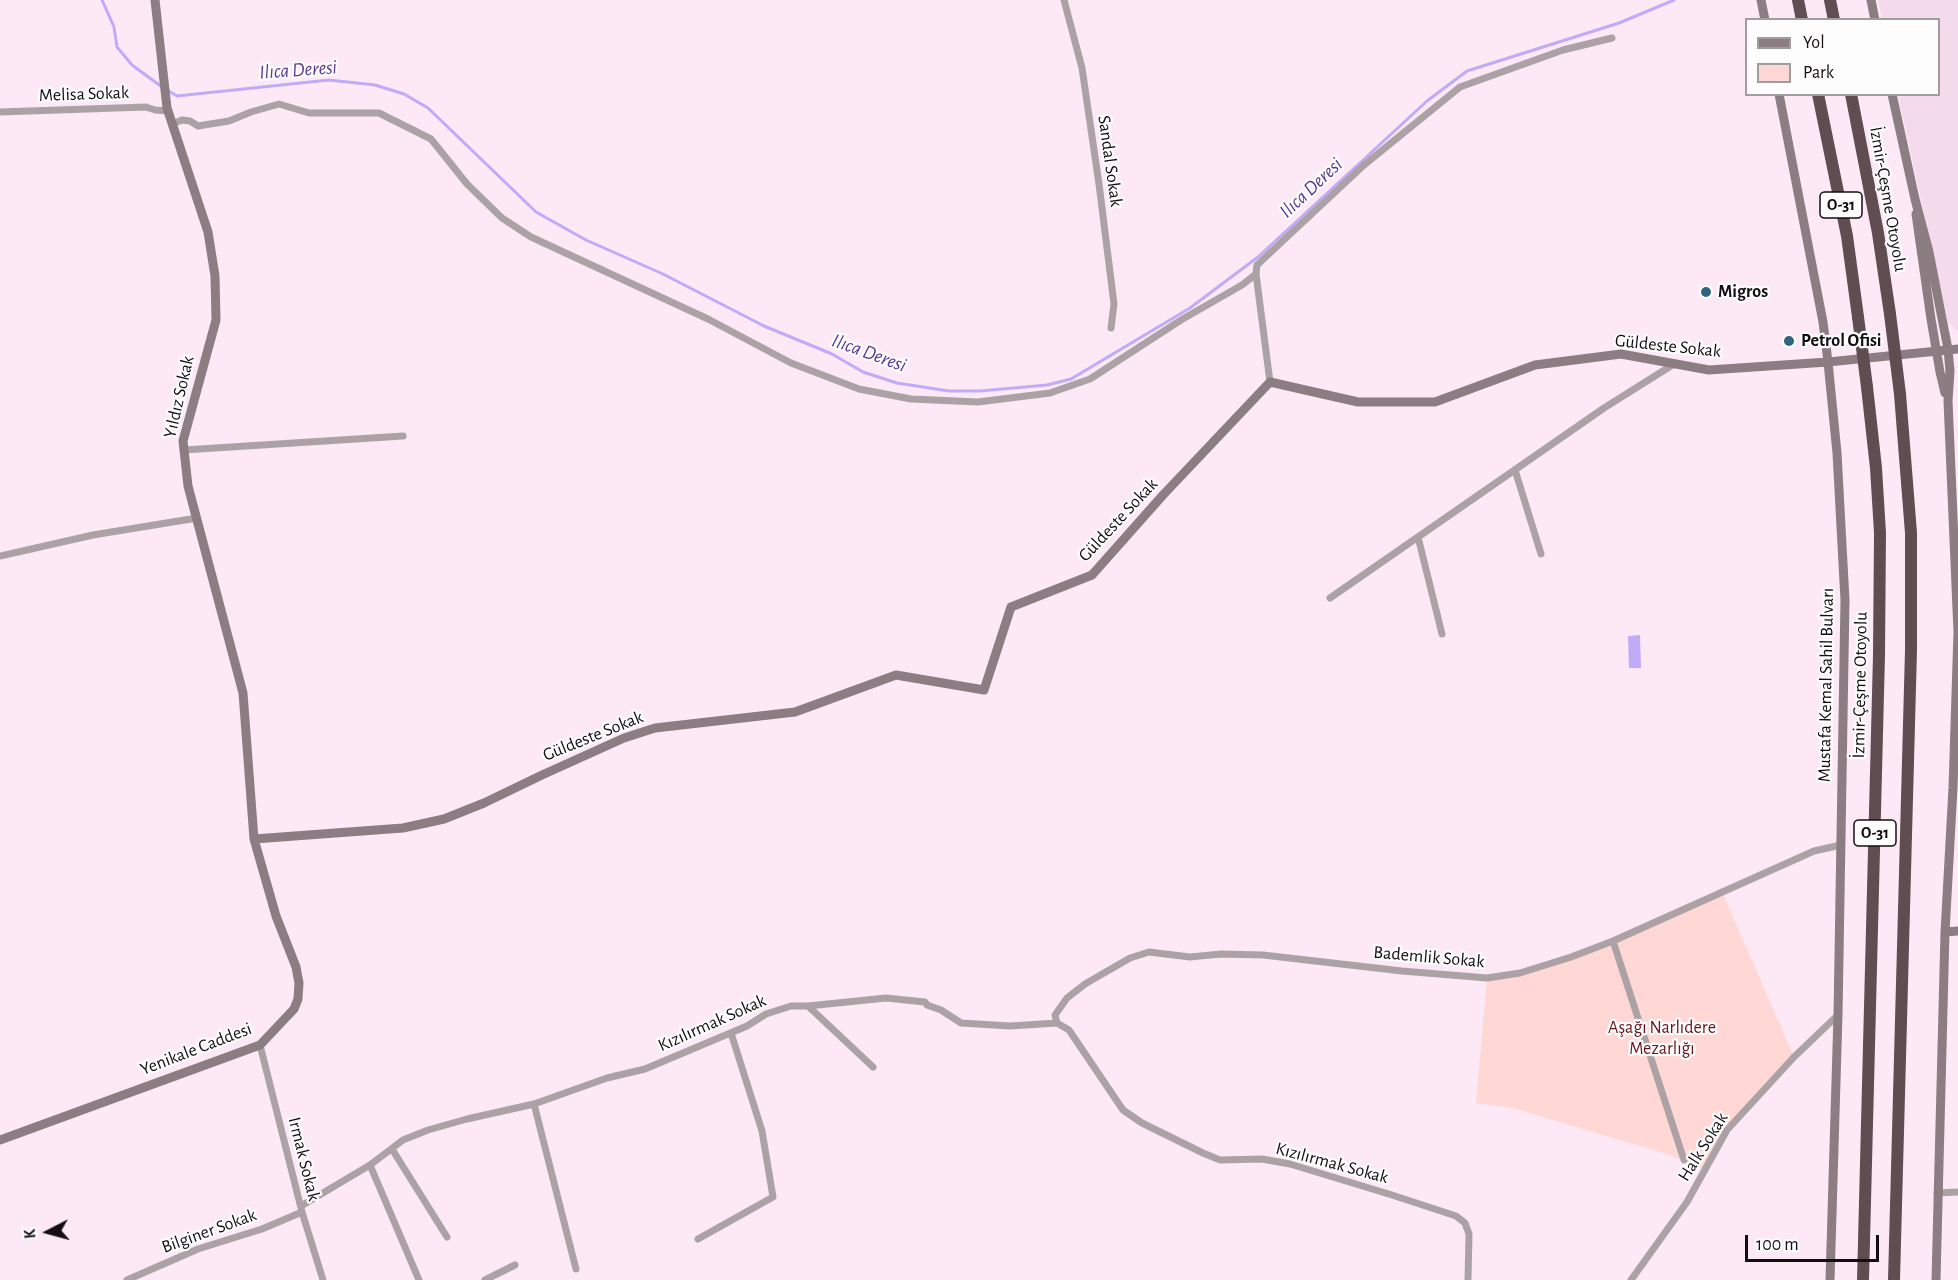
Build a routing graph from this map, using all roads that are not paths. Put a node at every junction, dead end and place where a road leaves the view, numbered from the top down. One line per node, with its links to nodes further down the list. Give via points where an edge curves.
1 (155, 0): 16 (street, Yıldız Sokak)
2 (1064, 0): 21 (street, Sandal Sokak, via 1082,68 1114,304)
3 (1761, 0): 7 (street)
4 (1798, 0): 8 (highway)
5 (1830, 0): 9 (highway)
6 (1871, 0): 10 (street)
7 (1765, 18)
8 (1802, 18)
9 (1834, 18)
10 (1875, 18)
11 (1612, 38): 20 (street, via 1563,50 1460,87 1364,165 1257,265)
12 (1779, 96): 25 (street, Mustafa Kemal Sahil Bulvarı)
13 (1818, 96): 71 (highway, İzmir-Çeşme Otoyolu / O-31, bridge, via 1847,236 1867,387 1880,533)
14 (1851, 96): 72 (highway, İzmir-Çeşme Otoyolu / O-31, bridge, via 1890,314 1911,532)
15 (1892, 96): 19 (street)
16 (167, 110): 17 (street, Melisa Sokak, via 146,107); 18 (street, Yıldız Sokak)
17 (0, 112)
18 (172, 123): 20 (street, via 182,120 198,126 279,104 309,113 379,113 431,140 474,191 502,218 531,237 708,318 791,363 859,389 911,399 978,402 1050,393 1090,379); 30 (street, Yıldız Sokak, via 207,232 215,276 216,320 183,441)
19 (1915, 199): 22 (street); 24 (street)
20 (1256, 274): 27 (street)
21 (1111, 328)
22 (1948, 349): 23 (street, Güldeste Sokak); 24 (street, Güldeste Sokak); 28 (street)
23 (1958, 349)
24 (1936, 350): 25 (street, Güldeste Sokak); 28 (street)
25 (1828, 362): 26 (street, Güldeste Sokak, via 1709,370); 41 (street, Mustafa Kemal Sahil Bulvarı, via 1845,600)
26 (1674, 364): 27 (street, Güldeste Sokak, via 1621,354 1534,364 1435,402 1358,402); 31 (street)
27 (1270, 382): 40 (street, Güldeste Sokak, via 1092,575 1011,607 984,690 896,675 795,712 654,728 444,819 403,828)
28 (1948, 401): 36 (street)
29 (403, 436): 30 (street)
30 (184, 450): 32 (street, Yıldız Sokak)
31 (1515, 470): 33 (street); 34 (street)
32 (197, 518): 35 (street, via 93,534); 40 (street, Yıldız Sokak, via 243,693)
33 (1418, 537): 37 (street); 38 (street)
34 (1541, 554)
35 (0, 556)
36 (1957, 594): 39 (street)
37 (1330, 598)
38 (1442, 633)
39 (1956, 787): 42 (street)
40 (254, 839): 50 (street, Yenikale Caddesi, via 299,983 294,1010)
41 (1841, 844): 45 (street, Bademlik Sokak, via 1814,851); 47 (street, Mustafa Kemal Sahil Bulvarı)
42 (1954, 865): 43 (street)
43 (1945, 932): 44 (street); 58 (street)
44 (1958, 932)
45 (1613, 941): 48 (street, Bademlik Sokak, via 1520,973 1486,978 1263,956 1190,957 1149,952 1130,958 1067,998 1055,1015); 55 (street)
46 (808, 1006): 48 (street, Kızılırmak Sokak, via 886,998 926,1002 961,1023); 49 (street, Kızılırmak Sokak, via 791,1006 766,1014); 51 (street)
47 (1838, 1015): 69 (street, Halk Sokak, via 1728,1130 1687,1202); 70 (street, Mustafa Kemal Sahil Bulvarı)
48 (1058, 1023): 68 (street, Kızılırmak Sokak, via 1069,1030 1123,1110 1203,1154 1220,1160 1262,1159 1290,1164 1456,1216 1465,1223 1469,1234)
49 (731, 1033): 52 (street, Kızılırmak Sokak, via 645,1070 608,1078); 61 (street, via 762,1131 773,1197)
50 (260, 1045): 53 (street, Yenikale Caddesi); 59 (street, Irmak Sokak)
51 (873, 1067)
52 (534, 1104): 54 (street, Kızılırmak Sokak, via 428,1130); 63 (street)
53 (0, 1140)
54 (392, 1149): 56 (street, Kızılırmak Sokak); 60 (street)
55 (1684, 1160)
56 (370, 1165): 59 (street, Kızılırmak Sokak); 66 (street)
57 (1958, 1192): 58 (street)
58 (1937, 1193): 73 (street)
59 (301, 1209): 64 (street, Bilginer Sokak); 65 (street, Irmak Sokak)
60 (447, 1237)
61 (698, 1239)
62 (515, 1264): 67 (street)
63 (576, 1269)
64 (126, 1280)
65 (323, 1280)
66 (419, 1280)
67 (485, 1280)
68 (1468, 1280)
69 (1631, 1280)
70 (1830, 1280)
71 (1863, 1280)
72 (1894, 1280)
73 (1936, 1280)

